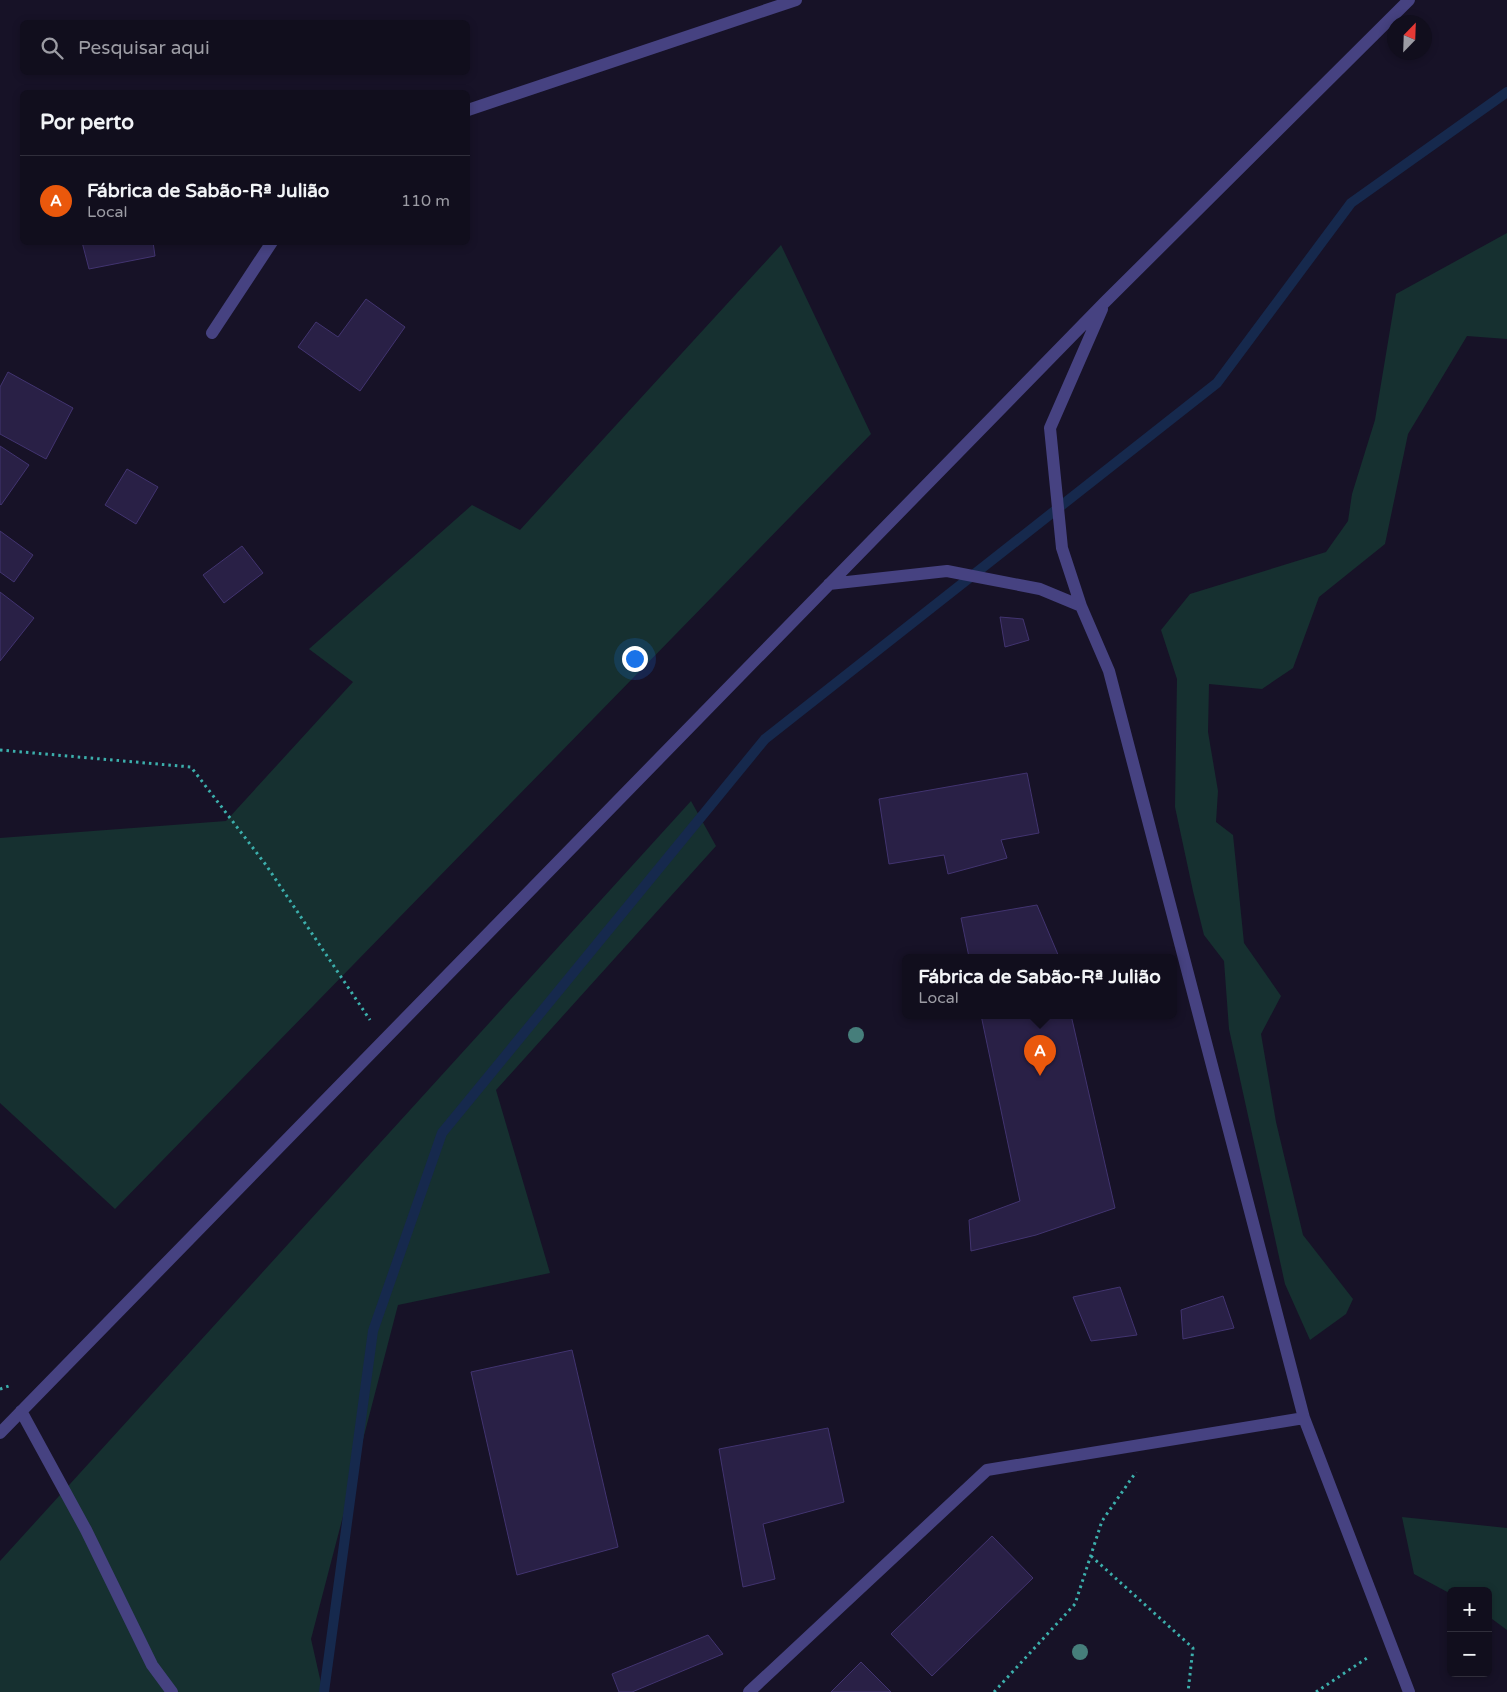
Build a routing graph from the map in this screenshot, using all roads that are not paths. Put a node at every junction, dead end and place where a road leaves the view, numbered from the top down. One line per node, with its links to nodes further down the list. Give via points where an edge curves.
1 (796, 0): 3 (street)
2 (1409, 0): 5 (street)
3 (470, 109)
4 (270, 245): 6 (street)
5 (1105, 302): 7 (street); 8 (street, via 1050,428 1062,548)
6 (212, 333)
7 (829, 584): 8 (street, via 947,571 1040,589); 9 (street)
8 (1082, 606): 10 (street, via 1109,671)
9 (21, 1411): 11 (street); 12 (street, via 86,1530 152,1664)
10 (1304, 1418): 13 (street, via 987,1470); 14 (street)
11 (0, 1433)
12 (172, 1692)
13 (749, 1692)
14 (1409, 1692)

